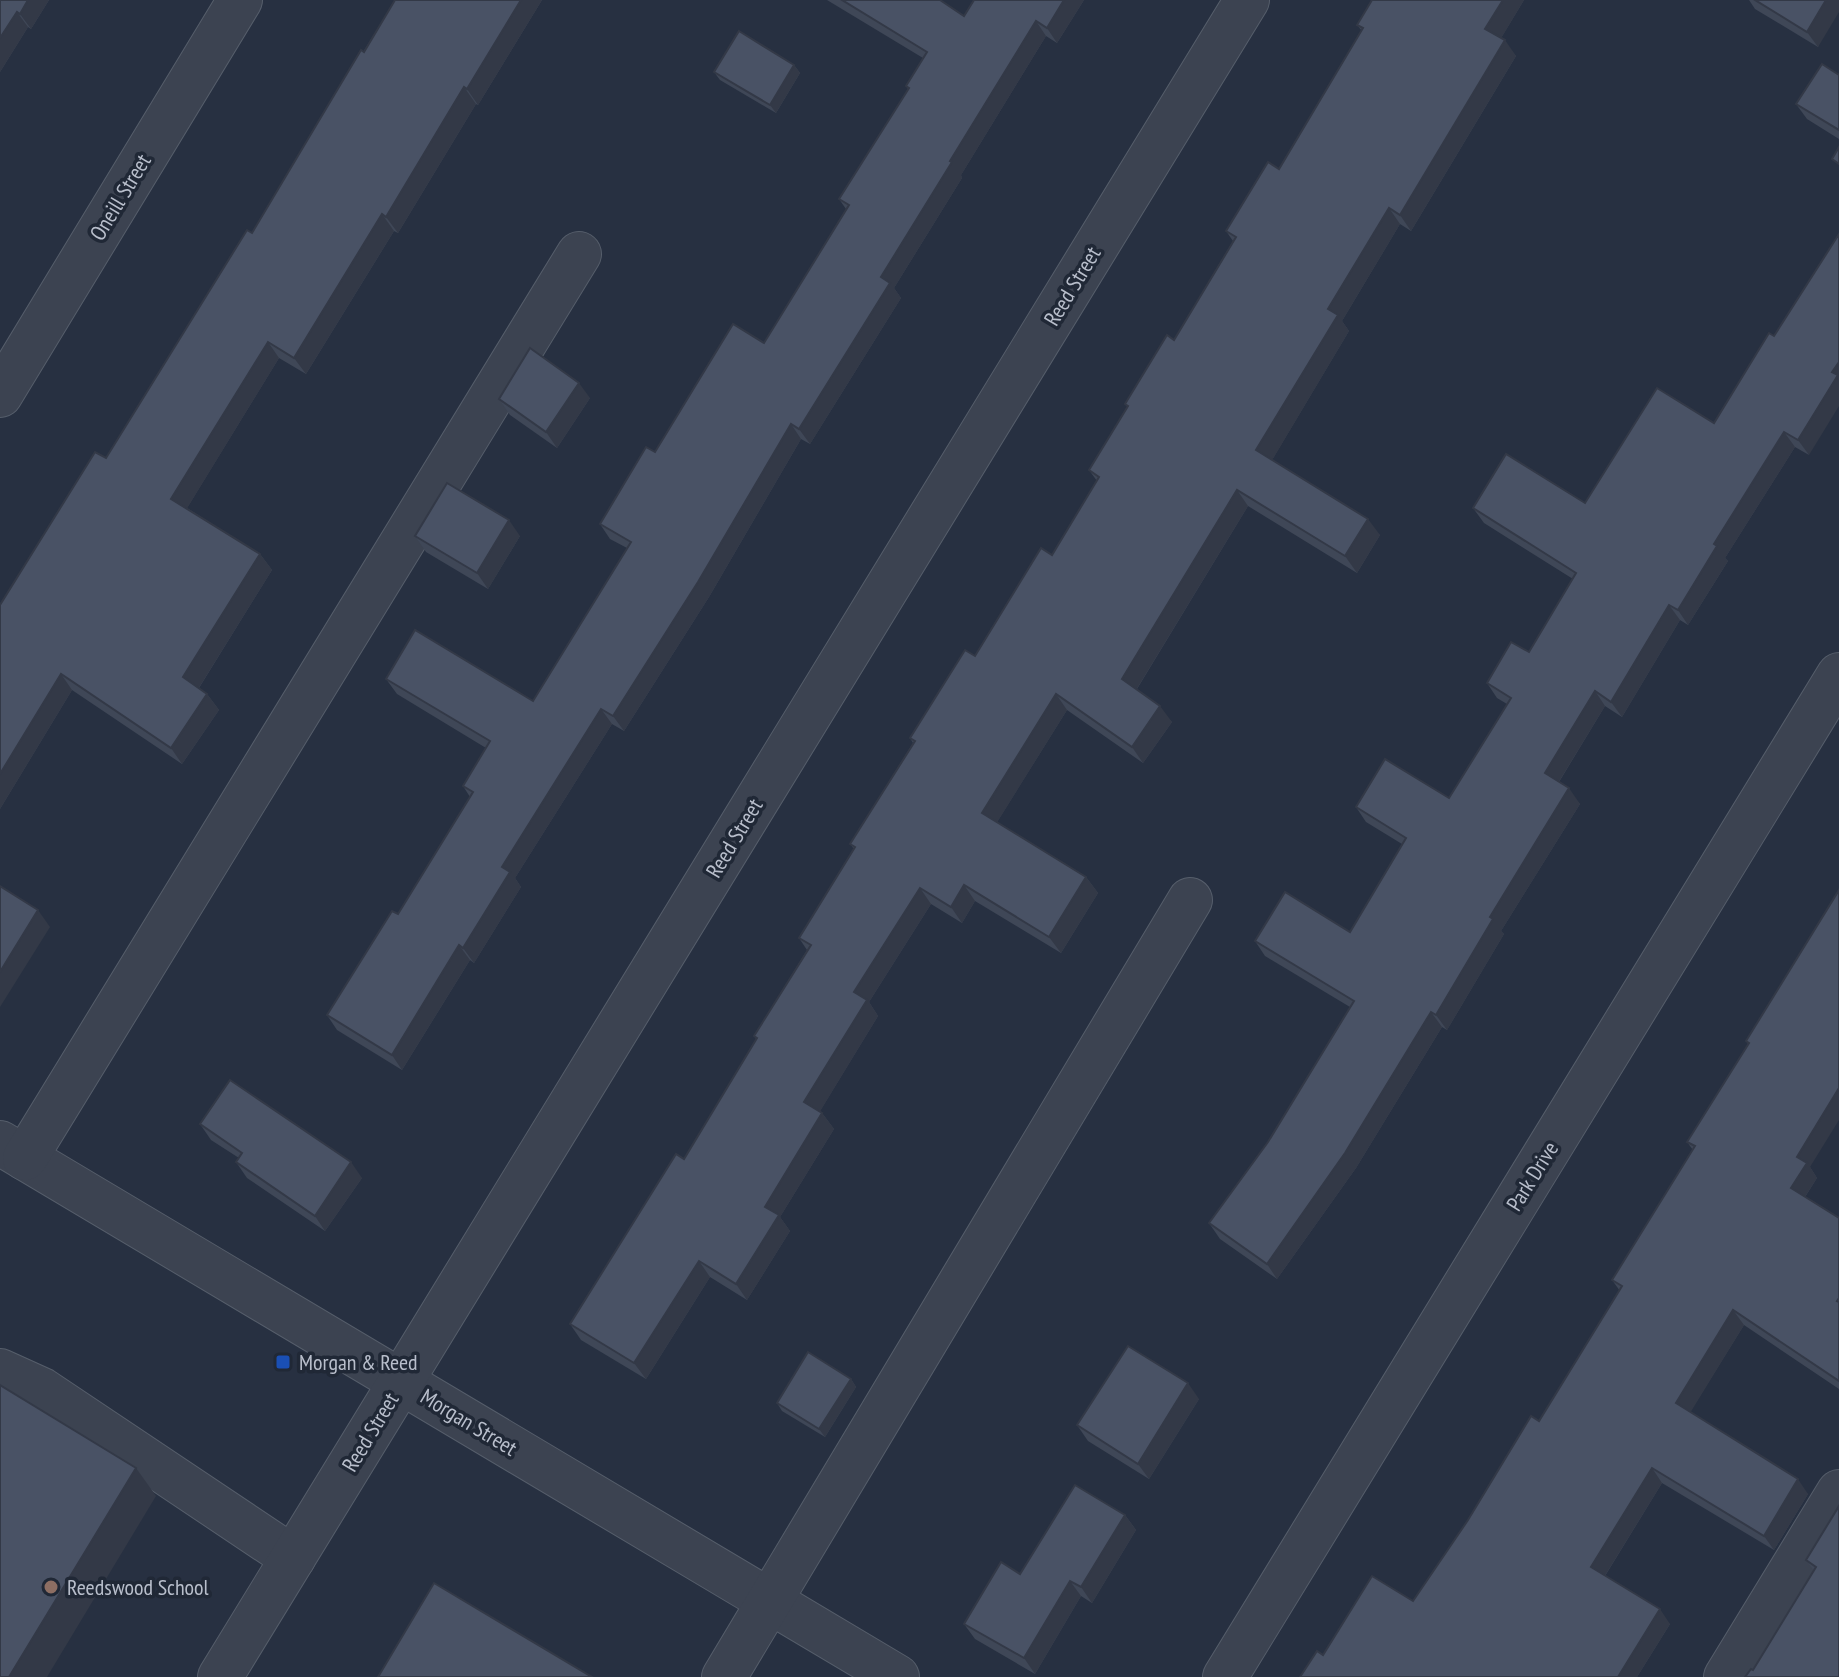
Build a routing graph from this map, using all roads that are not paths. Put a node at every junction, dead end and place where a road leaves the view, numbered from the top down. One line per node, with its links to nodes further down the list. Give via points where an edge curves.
1 (240, 0): 4 (street, Oneill Street)
2 (1247, 0): 9 (street, Reed Street)
3 (579, 254): 7 (street)
4 (0, 395)
5 (1839, 675): 16 (street, Park Drive)
6 (1190, 900): 12 (street)
7 (12, 1150): 9 (street, Morgan Street)
8 (0, 1371): 11 (street, via 42,1390)
9 (401, 1381): 11 (street, Reed Street); 12 (street, Morgan Street)
10 (1839, 1492): 17 (street)
11 (293, 1558): 13 (street, Reed Street)
12 (770, 1602): 14 (street); 15 (street, Morgan Street)
13 (220, 1677)
14 (724, 1677)
15 (897, 1677)
16 (1225, 1677)
17 (1726, 1677)

